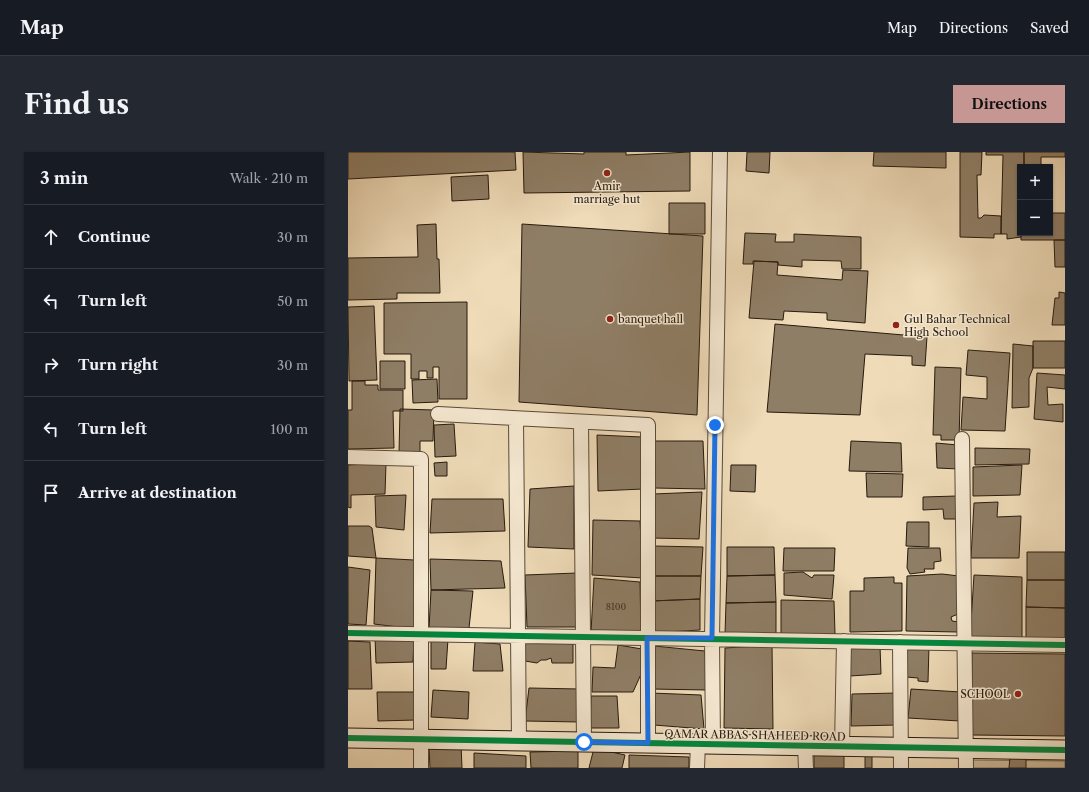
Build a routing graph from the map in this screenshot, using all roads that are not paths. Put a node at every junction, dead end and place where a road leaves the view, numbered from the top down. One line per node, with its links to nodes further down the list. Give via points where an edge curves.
1 (720, 152): 12 (street)
2 (438, 414): 3 (street)
3 (516, 419): 4 (street); 9 (street)
4 (581, 422): 10 (street); 11 (street, via 648,425)
5 (962, 439): 15 (street)
6 (348, 457): 8 (street, via 421,459)
7 (348, 633): 8 (street)
8 (421, 634): 9 (street); 18 (street)
9 (518, 635): 10 (street); 19 (street)
10 (583, 636): 11 (street); 20 (street)
11 (647, 638): 12 (street); 21 (street)
12 (712, 638): 13 (street); 22 (street)
13 (844, 641): 14 (street); 24 (street)
14 (900, 642): 15 (street); 25 (street)
15 (965, 643): 16 (street); 26 (street)
16 (1065, 645)
17 (348, 738): 18 (street, QAMAR ABBAS SHAHEED ROAD)
18 (421, 740): 19 (street, QAMAR ABBAS SHAHEED ROAD); 28 (street)
19 (519, 741): 20 (street, QAMAR ABBAS SHAHEED ROAD)
20 (584, 742): 21 (street, QAMAR ABBAS SHAHEED ROAD)
21 (648, 743): 22 (street, QAMAR ABBAS SHAHEED ROAD)
22 (705, 745): 23 (street, QAMAR ABBAS SHAHEED ROAD); 29 (street)
23 (805, 746): 24 (street, QAMAR ABBAS SHAHEED ROAD); 30 (street)
24 (842, 746): 25 (street, QAMAR ABBAS SHAHEED ROAD)
25 (902, 747): 26 (street, QAMAR ABBAS SHAHEED ROAD); 31 (street)
26 (966, 748): 27 (street, QAMAR ABBAS SHAHEED ROAD); 32 (street)
27 (1065, 750)
28 (421, 768)
29 (697, 768)
30 (806, 768)
31 (901, 768)
32 (966, 768)

